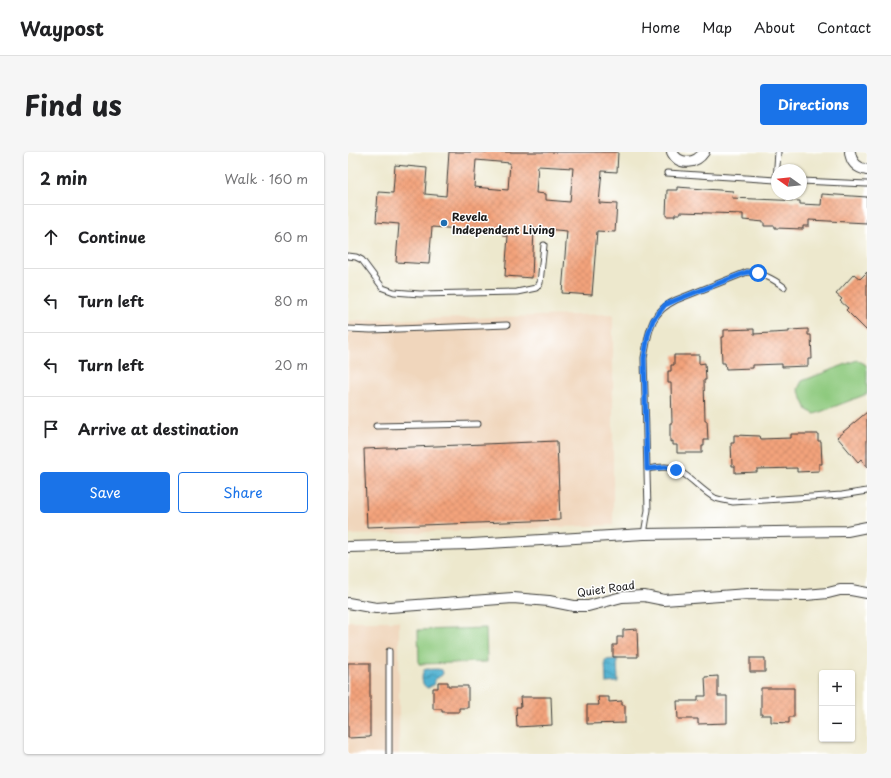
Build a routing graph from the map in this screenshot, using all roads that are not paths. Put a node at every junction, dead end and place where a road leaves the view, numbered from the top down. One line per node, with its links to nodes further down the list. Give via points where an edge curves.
1 (672, 152): 5 (street)
2 (704, 152): 5 (street, via 696,160)
3 (778, 152): 6 (lane)
4 (850, 152): 7 (street, via 854,163)
5 (684, 162): 9 (lane)
6 (777, 164)
7 (867, 170)
8 (667, 173): 9 (lane)
9 (683, 174): 10 (lane)
10 (771, 180)
11 (807, 181): 12 (lane)
12 (867, 184)
13 (544, 245): 14 (lane, via 540,283 536,288 517,292 394,292 383,288 362,260)
14 (348, 256)
15 (784, 286): 20 (lane, via 768,276 747,272 665,305 653,320 644,358)
16 (507, 325): 17 (lane)
17 (348, 329)
18 (478, 424): 19 (lane)
19 (376, 426)
20 (647, 469): 21 (lane, via 665,467 676,470 714,497 733,502); 23 (lane, via 648,510)
21 (867, 491)
22 (867, 526): 23 (street, via 847,531)
23 (644, 534): 24 (street, via 471,544)
24 (348, 547)
25 (867, 593): 26 (street, Quiet Road, via 840,590 806,595 748,594 664,600 644,596 622,597 588,606 513,598 376,608)
26 (348, 603)
27 (389, 650): 28 (lane)
28 (389, 754)

